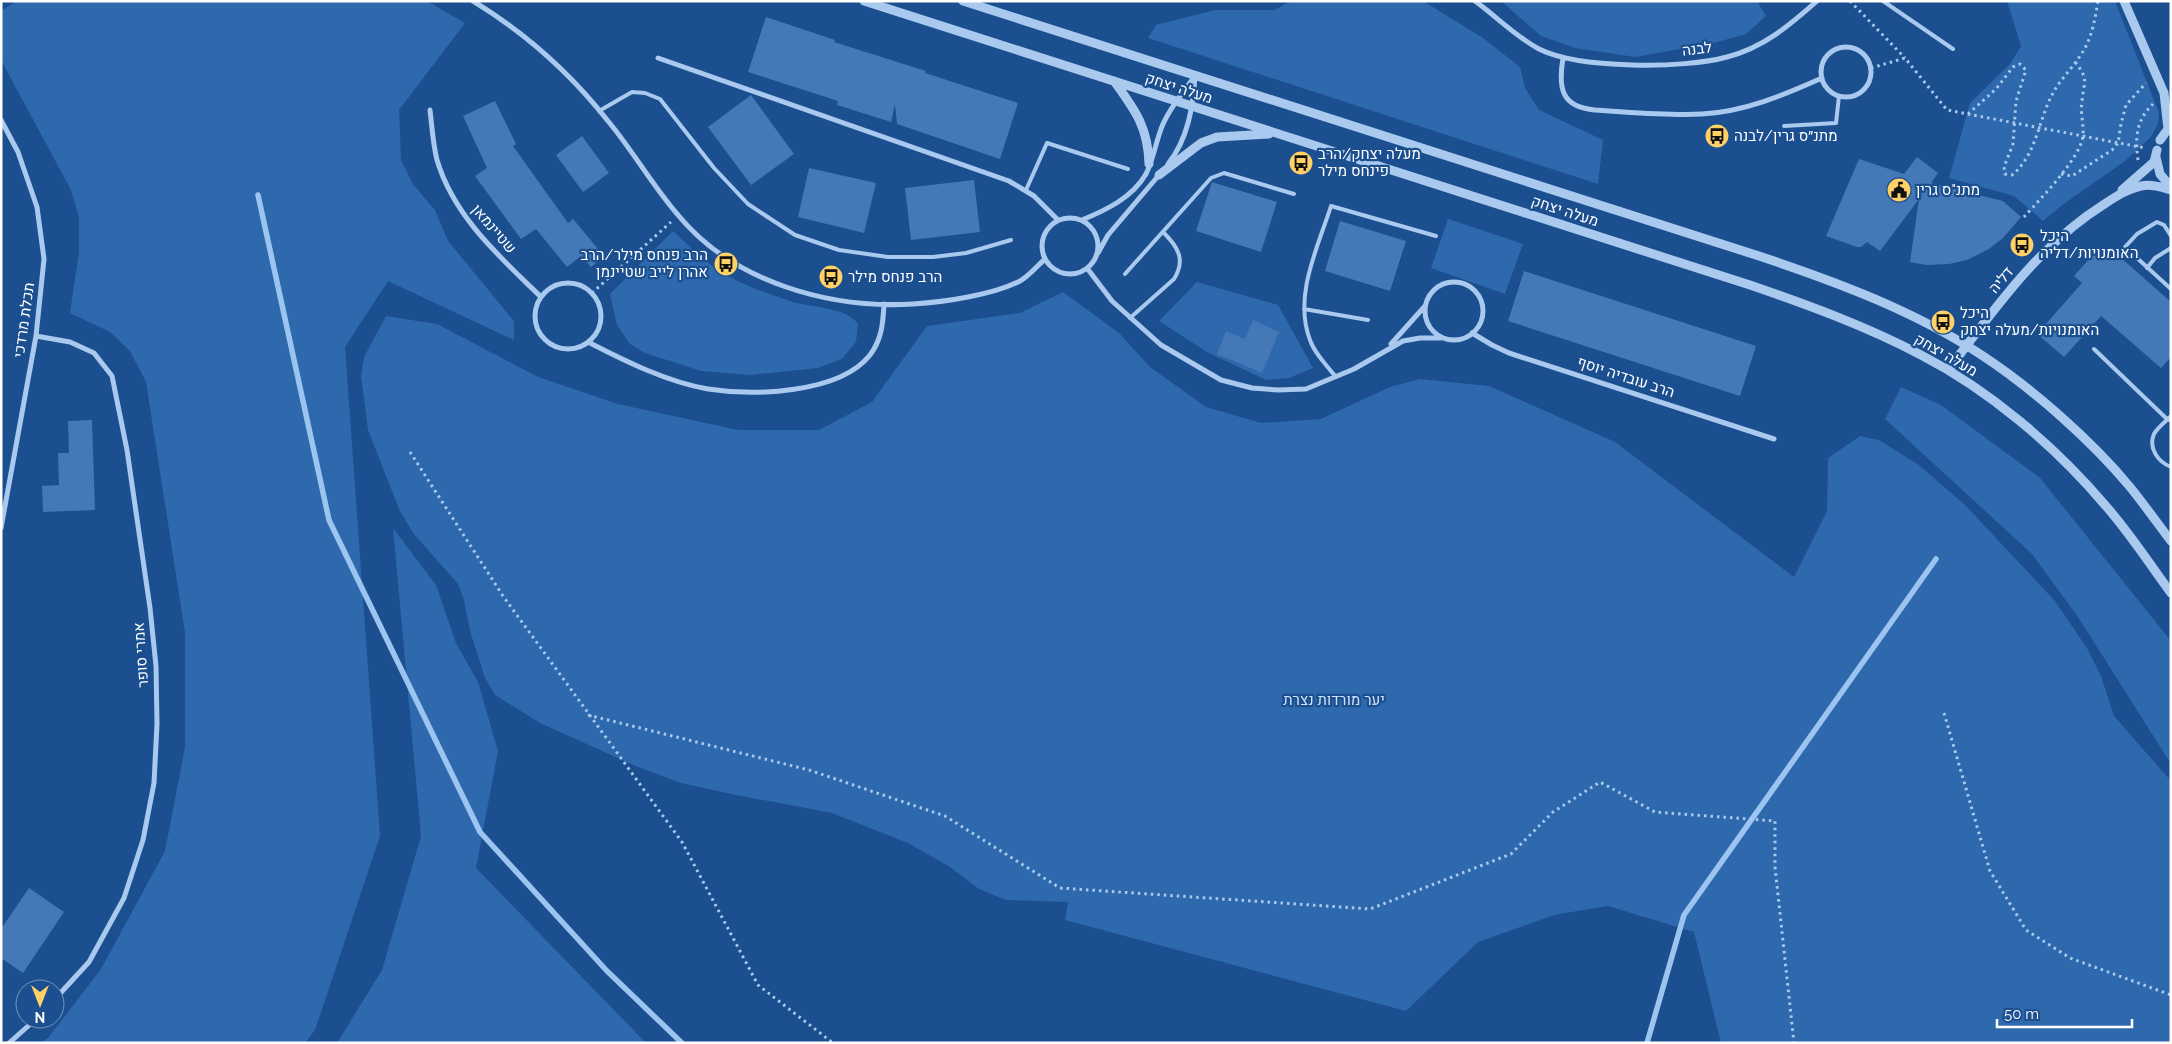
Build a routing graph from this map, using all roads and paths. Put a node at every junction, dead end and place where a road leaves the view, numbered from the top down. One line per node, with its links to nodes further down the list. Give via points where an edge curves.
1 (473, 1): 25 (street, via 536,47)
2 (864, 1): 19 (street, מעלה יצחק)
3 (963, 1): 17 (street, מעלה יצחק)
4 (1475, 1): 12 (street, לבנה, via 1515,35)
5 (1817, 1): 12 (street, לבנה, via 1774,37 1728,57 1697,63 1662,64 1618,64)
6 (1850, 1): 13 (path)
7 (1884, 1): 10 (lane)
8 (2098, 1): 14 (path, via 2091,36)
9 (2124, 1): 16 (street)
10 (1953, 50)
11 (658, 58): 44 (street, via 1009,181)
12 (1563, 58): 18 (street, via 1560,78 1565,97 1582,109 1701,114 1726,111)
13 (1905, 58): 15 (path); 26 (path, via 1947,110)
14 (2075, 62): 30 (path, via 2051,96); 33 (path, via 2084,72 2086,81 2082,102)
15 (1871, 68): 18 (street, via 1864,54 1841,47 1827,55); 21 (street, via 1871,76 1863,91)
16 (2157, 72): 20 (street); 35 (path, via 2126,105)
17 (1195, 76): 22 (street); 23 (street); 73 (street, מעלה יצחק, via 1822,278 1904,312)
18 (1822, 78): 21 (street, via 1828,89)
19 (1113, 81): 22 (street, מעלה יצחק); 38 (street, via 1136,112 1145,131)
20 (2167, 92): 34 (street, via 2168,129); 36 (path, via 2146,111 2135,137)
21 (1839, 96): 29 (lane, via 1836,123)
22 (1176, 101): 23 (street, מעלה יצחק); 38 (street, via 1164,122)
23 (1193, 107): 32 (street, מעלה יצחק); 42 (street, via 1182,139)
24 (430, 110): 63 (street, שטיינמאן, via 437,159 455,201 469,222)
25 (600, 111): 47 (street); 54 (lane, via 632,92 660,99 714,168 748,204 795,235 839,250 888,257 933,257)
26 (1968, 114): 28 (path); 28 (path, via 1996,89 2013,67 2020,64 2026,70 2016,101)
27 (1, 120): 70 (street, תכלת מרדכי, via 18,152 37,207 44,258)
28 (2014, 123): 30 (path); 30 (path, via 2013,144 2004,174 2012,175 2022,168)
29 (1784, 126)
30 (2040, 128): 33 (path)
31 (2171, 128): 34 (street)
32 (1277, 134): 42 (street, via 1218,137 1201,143); 76 (street, מעלה יצחק, via 1812,306)
33 (2083, 136): 35 (path); 41 (path, via 2077,152)
34 (2160, 140): 37 (street)
35 (2118, 143): 36 (path); 41 (path, via 2072,176)
36 (2136, 146): 37 (path); 40 (path)
37 (2157, 150): 40 (street, דליה, via 2154,162); 43 (street, via 2156,163 2160,174)
38 (1149, 164): 50 (street, via 1146,174 1124,198)
39 (1128, 169): 44 (lane, via 1047,143)
40 (2143, 173): 46 (street, דליה)
41 (2061, 174): 48 (path)
42 (1159, 175): 56 (street, via 1108,235)
43 (2171, 188): 46 (street, דליה, via 2141,186)
44 (1026, 190): 49 (street)
45 (1294, 194): 51 (lane, via 1224,173 1211,178)
46 (2111, 200): 73 (street, דליה, via 2086,215 2036,259)
47 (678, 216): 62 (path); 64 (street, via 704,243 775,283 809,294)
48 (2024, 217)
49 (1058, 220): 50 (street, via 1067,217); 57 (street, via 1044,234)
50 (1082, 220): 56 (street, via 1094,229 1098,237)
51 (1164, 233): 60 (lane); 67 (lane, via 1179,252 1179,272)
52 (1436, 236): 66 (lane, via 1331,206 1306,285)
53 (2171, 236): 59 (lane, via 2164,225 2157,222 2136,234 2125,247)
54 (1011, 240)
55 (2171, 248): 59 (lane, via 2155,258)
56 (1098, 253): 58 (street)
57 (1045, 258): 58 (street, via 1054,269 1063,273 1073,274); 64 (street, via 1021,281 974,296 935,302)
58 (1087, 268): 67 (street, via 1112,302)
59 (2147, 268): 61 (lane)
60 (1125, 274)
61 (2171, 289)
62 (592, 293): 63 (street, via 582,286 566,284 549,289); 72 (street, via 601,315 599,326)
63 (541, 297): 72 (street, via 535,319 546,340 567,349)
64 (884, 304): 72 (street, via 882,329 860,366 812,386 778,391 707,389 669,378)
65 (1425, 306): 69 (street, via 1435,290 1443,285 1452,282 1470,288 1482,303 1483,312 1481,322); 71 (street, via 1428,325); 74 (street)
66 (1304, 309): 68 (lane); 77 (lane, via 1310,340)
67 (1129, 318): 77 (street, via 1161,345 1221,380 1252,388 1278,390 1306,389)
68 (1368, 320)
69 (1472, 333): 71 (street, via 1460,340); 79 (street, הרב עובדיה יוסף, via 1509,352)
70 (36, 336): 82 (street, תכלת מרדכי); 87 (street, אמרי סופר, via 70,342 94,353 112,376 127,450 156,666 154,783 143,840 124,898 89,962)
71 (1441, 338): 74 (street, via 1403,341)
72 (588, 342)
73 (1966, 346): 76 (street, דליה); 83 (street, מעלה יצחק, via 2022,384 2082,437 2130,486)
74 (1388, 348): 77 (street)
75 (2094, 349): 78 (lane)
76 (1948, 370): 84 (street, מעלה יצחק, via 2004,408 2086,484)
77 (1336, 377)
78 (2169, 418): 81 (lane, via 2154,433 2152,448 2156,456)
79 (1774, 439)
80 (410, 452): 86 (path, via 503,596)
81 (2171, 467)
82 (1, 528)
83 (2171, 542)
84 (2171, 593)
85 (1944, 713): 88 (path, via 1990,871 2026,930 2070,958)
86 (588, 715): 91 (path, via 682,842 758,986); 92 (path, via 809,770 945,816 1060,888 1370,910 1511,854 1553,812 1600,782 1655,812 1774,820 1774,867)
87 (65, 988)
88 (2171, 995)
89 (25, 1029): 90 (street)
90 (9, 1043)
91 (833, 1043)
92 (1794, 1043)

